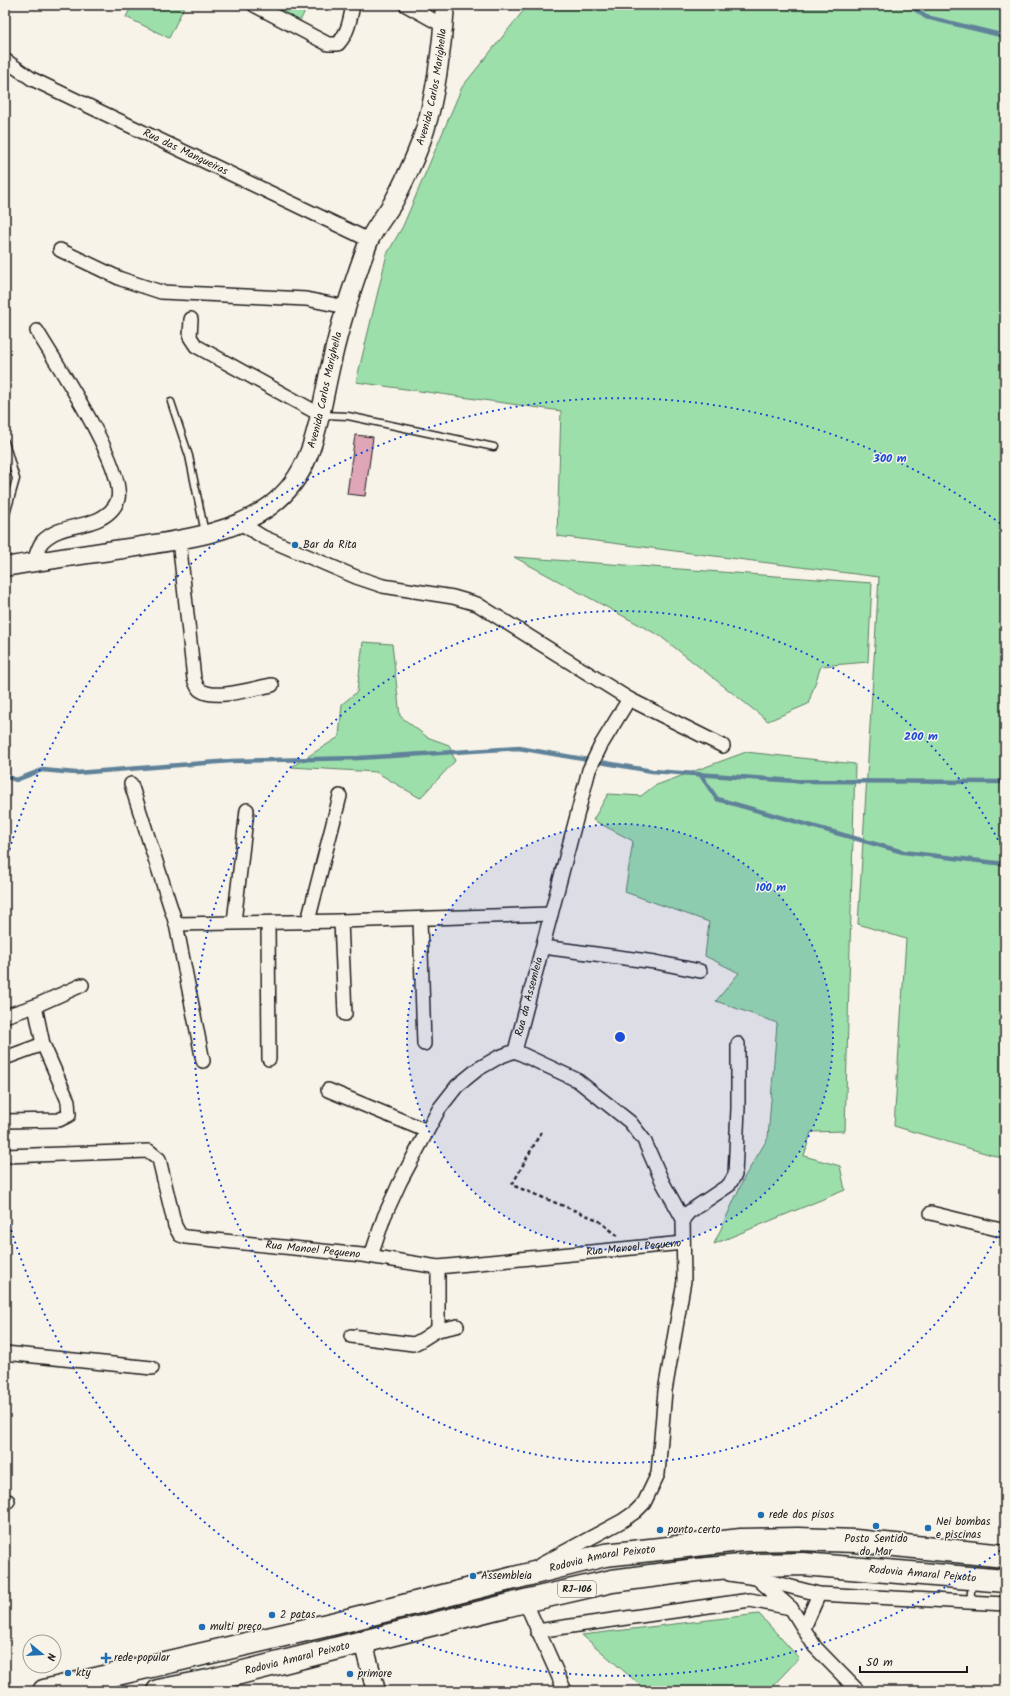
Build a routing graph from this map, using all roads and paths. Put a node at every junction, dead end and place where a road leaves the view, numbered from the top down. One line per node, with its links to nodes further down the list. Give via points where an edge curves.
1 (254, 5): 2 (street, via 328,44 338,44 344,38)
2 (353, 5)
3 (406, 5): 5 (street)
4 (445, 5): 5 (street, Avenida Carlos Marighella)
5 (444, 26): 7 (street, Avenida Carlos Marighella, via 437,76 425,128 413,164)
6 (5, 60): 7 (street, Rua das Mangueiras, via 32,79)
7 (369, 240): 9 (street, Avenida Carlos Marighella)
8 (60, 250): 9 (street, via 121,279 161,292 306,299)
9 (346, 307): 13 (street, Avenida Carlos Marighella, via 331,360)
10 (191, 319): 13 (street, via 190,337 196,346)
11 (38, 331): 20 (street, via 96,430 116,478 118,498 113,510 97,520 54,532 41,543)
12 (172, 402): 18 (lane, via 189,456)
13 (321, 415): 15 (lane, via 348,416); 17 (street, Avenida Carlos Marighella, via 307,459 291,487 269,507)
14 (5, 442): 16 (lane, via 16,479)
15 (494, 447)
16 (5, 518)
17 (240, 523): 18 (street, Avenida Carlos Marighella); 23 (street, via 263,537 356,577 383,586 453,597 477,604)
18 (205, 534): 19 (street, Avenida Carlos Marighella)
19 (179, 540): 20 (street, Avenida Carlos Marighella); 22 (street, via 194,679 199,690 219,695)
20 (34, 562): 21 (street, Avenida Carlos Marighella)
21 (5, 567)
22 (272, 685)
23 (629, 698): 24 (street); 28 (street, Rua da Assemleia, via 600,745 589,770)
24 (722, 746)
25 (131, 784): 34 (street)
26 (340, 796): 30 (street)
27 (248, 810): 32 (street)
28 (551, 914): 29 (street); 35 (street, Rua da Assemleia)
29 (420, 919): 31 (street); 42 (street)
30 (308, 921): 31 (street); 33 (street)
31 (341, 921): 39 (street)
32 (234, 922): 33 (street); 34 (street)
33 (268, 923): 46 (street)
34 (176, 924): 47 (street)
35 (543, 947): 36 (street, via 655,962); 44 (street, Rua da Assemleia)
36 (700, 971)
37 (82, 985): 38 (street)
38 (35, 1006): 40 (street); 41 (street)
39 (345, 1014)
40 (5, 1016)
41 (43, 1044): 45 (street); 49 (street, via 68,1101 69,1115 59,1120)
42 (424, 1044)
43 (738, 1044): 54 (street, via 735,1175 728,1185)
44 (515, 1051): 50 (street, Rua da Assemleia, via 478,1069 457,1086); 54 (street, via 577,1080 630,1122 644,1140 663,1184)
45 (5, 1058)
46 (269, 1059)
47 (203, 1061)
48 (328, 1090): 50 (street)
49 (5, 1121)
50 (427, 1131): 58 (street, Rua da Assemleia, via 384,1217)
51 (541, 1132): 57 (path, via 512,1185 598,1220)
52 (5, 1156): 58 (street, Rua Manoel Pequeno, via 149,1151 159,1159 174,1226 180,1235)
53 (931, 1213): 55 (street)
54 (683, 1219): 56 (street)
55 (1005, 1231)
56 (683, 1243): 57 (street, Rua Manoel Pequeno); 67 (street, Rua Manoel Pequeno, via 684,1281 665,1391 658,1474 644,1503 622,1521)
57 (632, 1248): 59 (street, Rua Manoel Pequeno)
58 (371, 1256): 59 (street, Rua Manoel Pequeno)
59 (438, 1267): 61 (street)
60 (456, 1326): 61 (street)
61 (438, 1330): 62 (street, via 420,1342 412,1344)
62 (351, 1336)
63 (5, 1353): 64 (street)
64 (152, 1368)
65 (1005, 1556): 67 (highway, Rodovia Amaral Peixoto / RJ-106, via 855,1541 741,1540 606,1555)
66 (696, 1570): 68 (highway, Rodovia Amaral Peixoto / RJ-106, via 803,1564); 69 (street); 72 (highway, Rodovia Amaral Peixoto / RJ-106, via 612,1581)
67 (522, 1576): 80 (highway, Rodovia Amaral Peixoto / RJ-106)
68 (972, 1577): 70 (highway, Rodovia Amaral Peixoto / RJ-106); 73 (lane)
69 (756, 1578): 71 (street); 75 (street)
70 (1005, 1581)
71 (819, 1594): 73 (street); 76 (street)
72 (525, 1601): 77 (street); 78 (highway, Rodovia Amaral Peixoto / RJ-106)
73 (970, 1603): 74 (street)
74 (1005, 1604)
75 (791, 1608): 76 (street); 77 (street, via 750,1600)
76 (804, 1628): 84 (street, via 815,1647)
77 (537, 1631): 83 (street)
78 (363, 1642): 79 (highway, Rodovia Amaral Peixoto / RJ-106); 82 (street)
79 (209, 1686): 81 (highway, Rodovia Amaral Peixoto / RJ-106)
80 (44, 1691)
81 (158, 1691)
82 (376, 1691)
83 (565, 1691)
84 (858, 1691)

